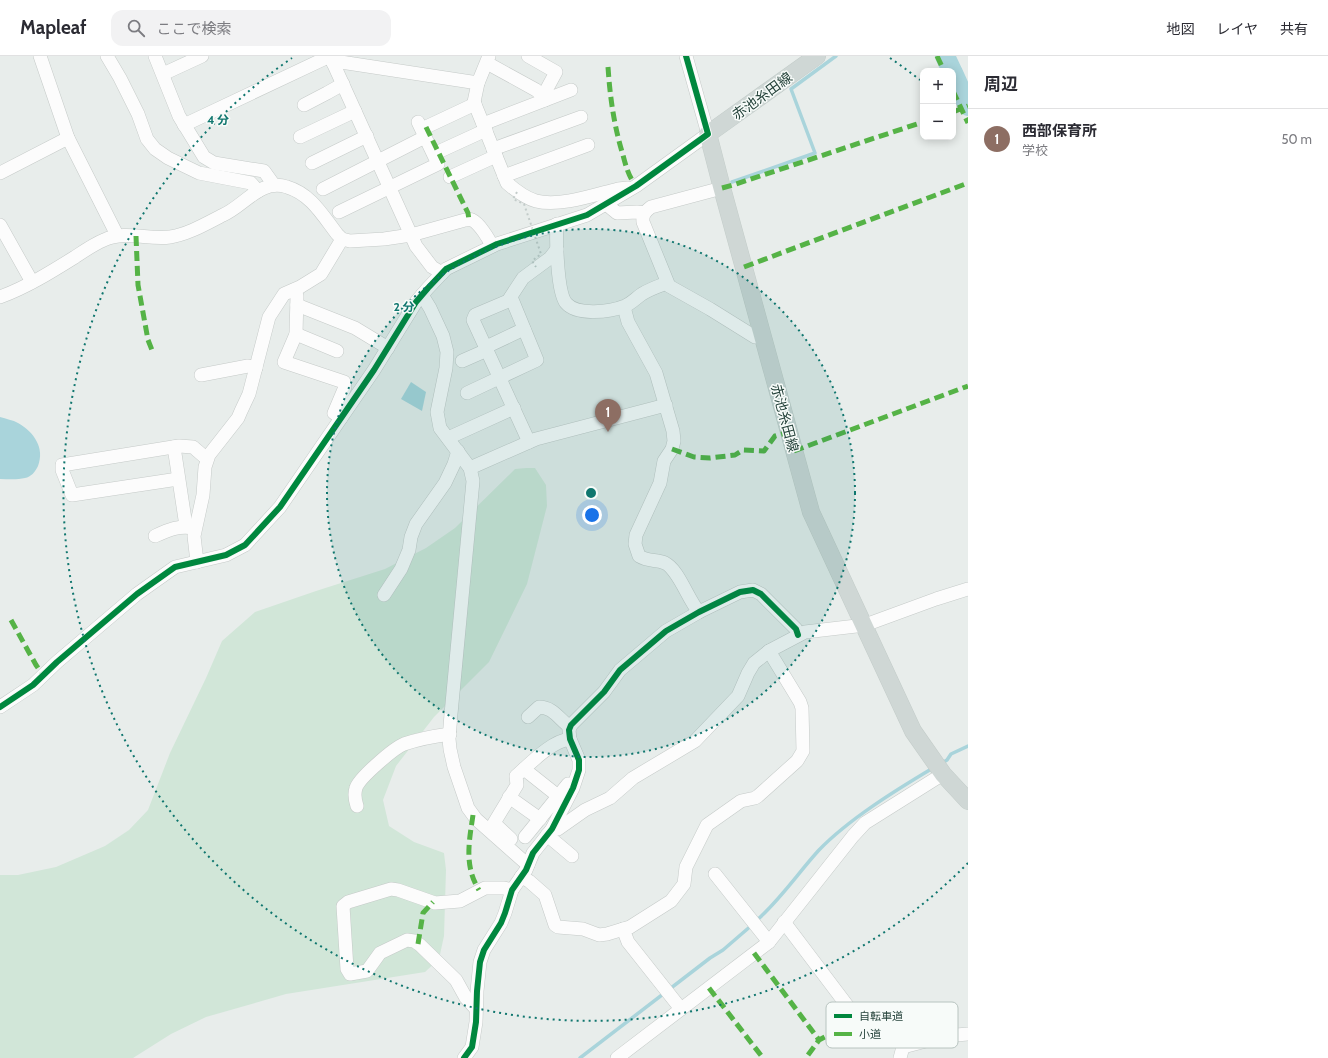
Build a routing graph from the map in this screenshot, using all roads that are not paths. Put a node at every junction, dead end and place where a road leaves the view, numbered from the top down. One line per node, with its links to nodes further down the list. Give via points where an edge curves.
1 (40, 56): 25 (street)
2 (107, 56): 39 (street, via 135,108 147,139 155,148 168,158 199,173 251,183)
3 (155, 56): 10 (street)
4 (202, 56): 10 (street)
5 (528, 56): 14 (street, via 556,72)
6 (686, 56): 22 (street)
7 (817, 56): 22 (main road, 赤池糸田線)
8 (331, 58): 11 (street, via 341,62); 12 (street); 19 (street)
9 (488, 59): 11 (street); 14 (street)
10 (162, 74): 19 (street)
11 (478, 83): 15 (street)
12 (343, 84): 16 (street); 17 (street)
13 (571, 90): 14 (street)
14 (544, 98): 20 (street)
15 (475, 104): 20 (street); 21 (street)
16 (304, 105)
17 (355, 111): 23 (street); 24 (street)
18 (581, 117): 28 (street)
19 (184, 125): 34 (street, via 204,157 214,163 264,171)
20 (484, 127): 27 (street); 28 (street)
21 (423, 129): 29 (street); 35 (street, via 438,164)
22 (708, 134): 36 (street); 37 (main road, 赤池糸田線)
23 (367, 136): 29 (street); 30 (street)
24 (300, 137)
25 (68, 138): 31 (street); 45 (street)
26 (588, 145): 32 (street)
27 (438, 152)
28 (495, 153): 32 (street); 33 (street)
29 (378, 161): 35 (street); 38 (street)
30 (312, 163)
31 (0, 173)
32 (504, 176): 36 (street, via 507,183 517,192 535,201 558,202)
33 (450, 177)
34 (274, 185): 39 (street); 47 (street, via 287,186 310,200)
35 (390, 187): 41 (street); 46 (street)
36 (633, 188): 40 (street)
37 (722, 188): 42 (street, via 650,206); 61 (main road, 赤池糸田線)
38 (322, 189)
39 (258, 191): 45 (street, via 232,212 170,237)
40 (606, 204): 42 (street, via 617,214); 43 (street, via 587,215)
41 (339, 212)
42 (644, 214): 52 (street, via 643,222)
43 (557, 224): 48 (street); 49 (street)
44 (0, 225): 51 (street)
45 (117, 235): 51 (street, via 95,244)
46 (411, 235): 47 (street, via 350,241); 48 (street, via 456,221 472,220); 50 (street, via 416,246 432,266)
47 (342, 239): 53 (street, via 320,274)
48 (492, 246): 50 (street)
49 (557, 249): 56 (street, via 550,258 523,278); 58 (street, via 562,295 566,303 579,310 601,312)
50 (442, 273): 54 (street)
51 (32, 282): 55 (street)
52 (668, 283): 58 (street, via 654,288); 61 (street, via 674,290 754,337)
53 (294, 290): 57 (street); 66 (street, via 284,294 269,317)
54 (422, 295): 62 (street); 73 (street, via 443,336 447,352 437,412 440,428)
55 (0, 296)
56 (510, 297): 59 (street); 63 (street, via 508,302 476,315 473,320)
57 (296, 305): 60 (street); 62 (street, via 355,328)
58 (624, 307): 70 (street, via 628,322 656,373)
59 (524, 329): 63 (street); 68 (street, via 537,360)
60 (296, 334): 64 (street); 72 (street, via 284,362 344,382 345,387 334,413)
61 (764, 338): 86 (main road, 赤池糸田線, via 811,512)
62 (388, 348): 72 (street)
63 (486, 348): 65 (street); 68 (street)
64 (337, 351)
65 (462, 361)
66 (256, 368): 67 (street, via 248,366); 77 (street, via 249,394 238,418)
67 (201, 375)
68 (500, 377): 69 (street); 71 (street)
69 (467, 394)
70 (666, 405): 74 (street); 85 (street, via 674,441 664,461 660,483 636,535 635,544 639,556 666,564 673,570)
71 (514, 408): 73 (street); 74 (street)
72 (341, 418): 82 (street, via 280,507 244,545 226,555)
73 (448, 438): 76 (street)
74 (530, 442): 78 (street)
75 (174, 447): 77 (street, via 193,447); 79 (street); 79 (street, via 62,465 62,470 72,495)
76 (458, 451): 78 (street); 84 (street, via 445,483 416,524 401,569)
77 (207, 459): 80 (street, via 203,495)
78 (470, 468): 92 (street, via 473,481)
79 (178, 479): 80 (street)
80 (191, 528): 81 (street, via 169,529); 82 (street)
81 (156, 536)
82 (197, 562): 89 (street, via 175,567 137,594 33,685)
83 (968, 589): 86 (street, via 936,598)
84 (384, 595)
85 (699, 612): 87 (street, via 740,592 752,590 761,594 796,629); 91 (street, via 666,631 620,670)
86 (865, 625): 87 (street); 94 (main road, 赤池糸田線, via 912,731)
87 (798, 635): 88 (street)
88 (769, 651): 101 (street, via 754,663 738,696 695,741 633,778 610,798); 109 (street, via 800,702 803,751 797,761 758,796 741,801 707,825 686,867 684,884 671,901)
89 (0, 707)
90 (528, 717): 91 (street, via 539,707 554,711)
91 (570, 733): 93 (street); 95 (street, via 579,760)
92 (450, 734): 99 (street, via 402,745 392,752 362,777 354,797); 104 (street, via 454,767 468,808 476,819)
93 (524, 769): 96 (street); 97 (street, via 516,776 517,785)
94 (943, 774): 98 (main road, 赤池糸田線); 108 (street, via 865,823)
95 (576, 780): 96 (street, via 572,780); 101 (street)
96 (558, 796): 100 (street)
97 (510, 797): 100 (street); 104 (street, via 494,823)
98 (968, 801)
99 (357, 806)
100 (540, 819): 102 (street)
101 (549, 832): 103 (street); 104 (street)
102 (525, 837)
103 (572, 856)
104 (530, 862): 106 (street)
105 (715, 874): 110 (street)
106 (521, 877): 107 (street); 109 (street, via 545,895 555,925 558,927 584,929 599,935)
107 (512, 890): 112 (street, via 506,913 484,950 480,962); 112 (street, via 485,888 460,901 434,903 391,889 348,902 343,906 347,969 350,974 367,971 380,953 407,940 414,941 456,980)
108 (784, 922): 110 (street); 111 (street)
109 (623, 929): 113 (street, via 628,942)
110 (769, 942): 113 (street)
111 (844, 1002)
112 (476, 1009): 118 (street, via 472,1047)
113 (681, 1009): 119 (street)
114 (968, 1034): 115 (street)
115 (958, 1035)
116 (914, 1048): 117 (street)
117 (901, 1053)
118 (464, 1058)
119 (618, 1058)

